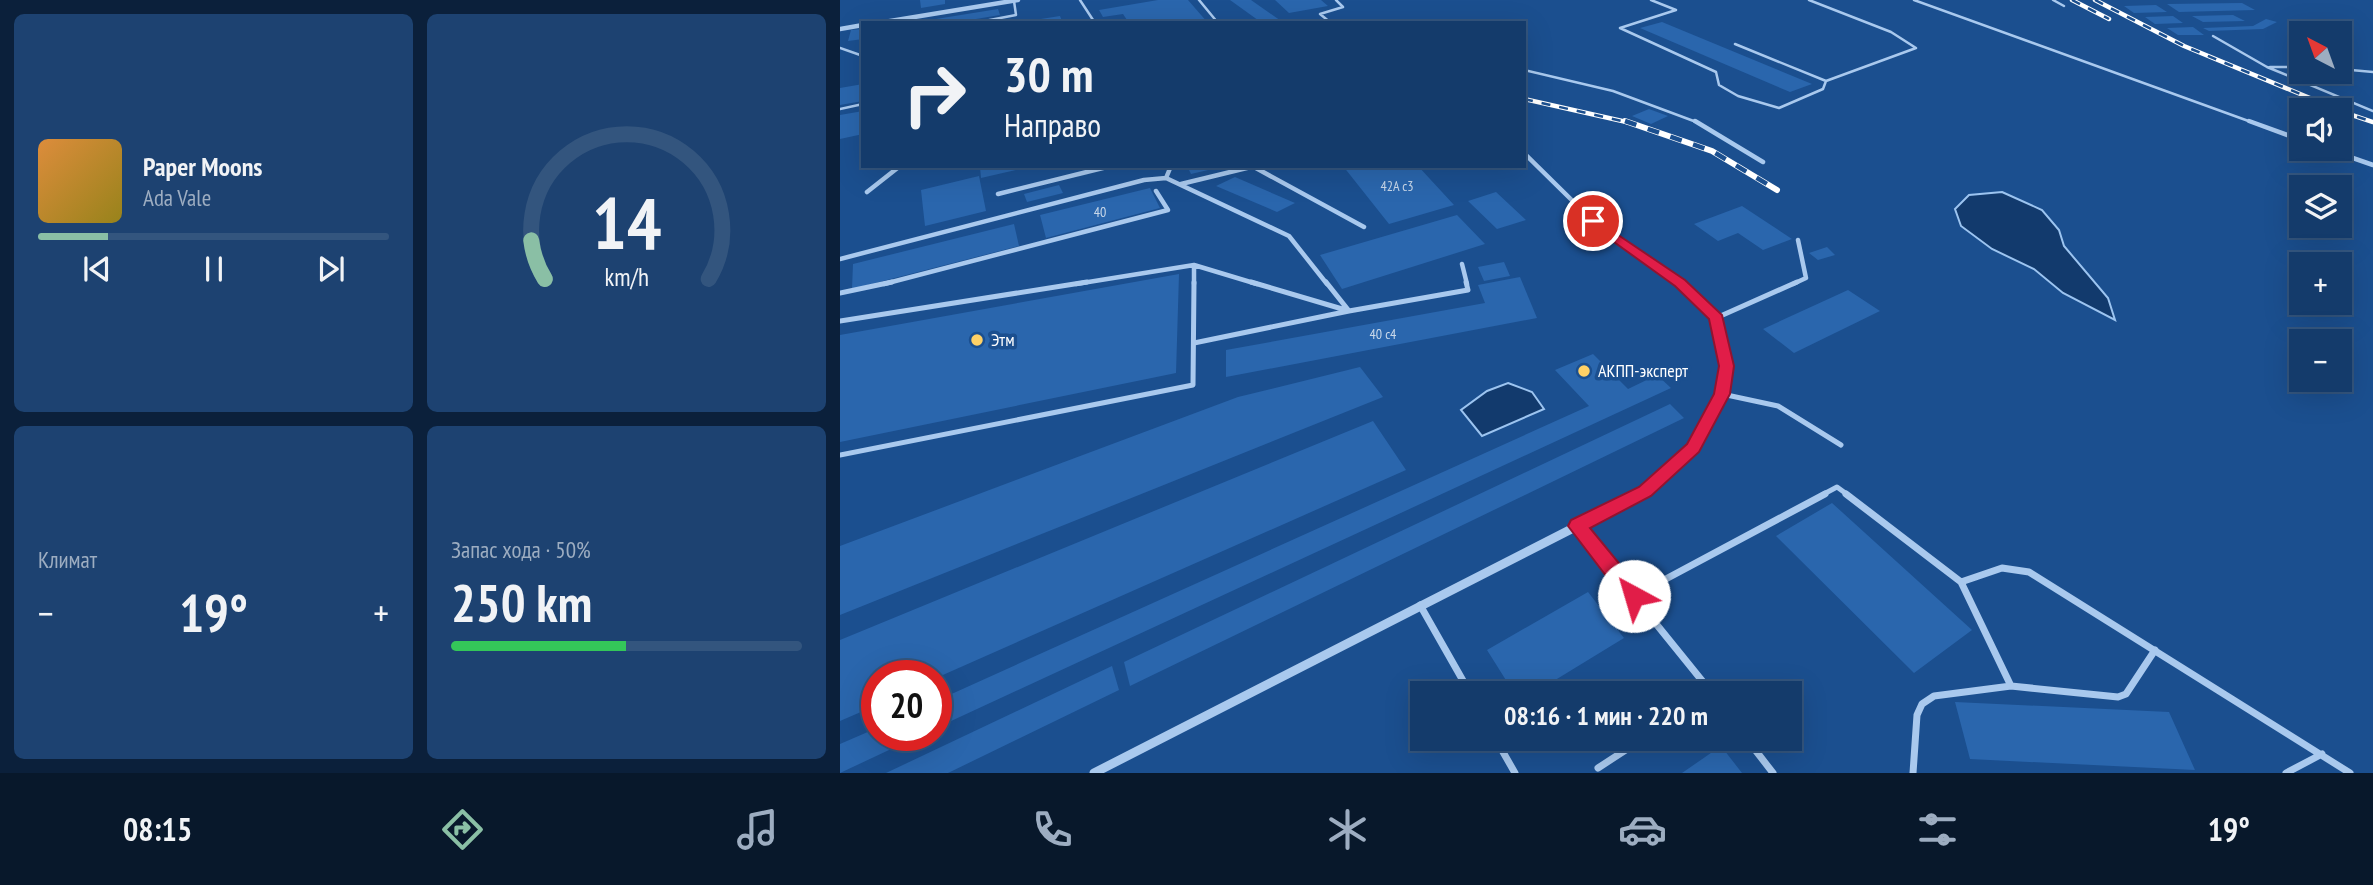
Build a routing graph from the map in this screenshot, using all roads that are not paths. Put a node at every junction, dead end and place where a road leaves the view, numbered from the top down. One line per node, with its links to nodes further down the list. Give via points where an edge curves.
1 (1016, 0): 10 (street); 11 (lane, via 1016,15)
2 (1080, 0): 12 (lane)
3 (1199, 0): 13 (lane)
4 (1336, 0): 14 (lane, via 1343,7 1320,14)
5 (1651, 0): 26 (lane, via 1676,10 1620,28 1716,72 1718,85 1738,96 1779,108 1823,89)
6 (1809, 0): 26 (lane, via 1916,48)
7 (1914, 0): 30 (lane)
8 (2053, 0): 9 (lane)
9 (2064, 6)
10 (890, 21)
11 (984, 21)
12 (1094, 21)
13 (1217, 21)
14 (1329, 21)
15 (861, 25): 16 (street)
16 (840, 29)
17 (2213, 36): 21 (lane)
18 (1735, 44): 26 (lane)
19 (840, 48): 20 (lane)
20 (861, 55)
21 (2267, 66): 22 (lane); 29 (lane)
22 (2289, 67)
23 (1526, 70): 33 (lane, via 1646,102 1700,123)
24 (2352, 70): 25 (lane)
25 (2373, 72)
26 (1826, 81)
27 (861, 104): 28 (lane)
28 (840, 108)
29 (2373, 111)
30 (2289, 135)
31 (1526, 154): 52 (lane, via 1593,221 1680,283)
32 (2352, 158): 34 (lane)
33 (1763, 162)
34 (2373, 165)
35 (897, 168): 43 (lane)
36 (1103, 168): 44 (lane)
37 (1170, 168): 40 (lane)
38 (1250, 168): 41 (lane)
39 (1256, 168): 45 (lane)
40 (1166, 178): 41 (lane); 47 (lane)
41 (1181, 184): 51 (lane, via 1289,236)
42 (1157, 191): 50 (lane, via 1168,210)
43 (867, 192)
44 (998, 194)
45 (1364, 227)
46 (1798, 240): 52 (lane, via 1806,278)
47 (840, 260)
48 (1462, 264): 51 (lane, via 1468,290)
49 (1194, 265): 51 (lane); 53 (lane); 54 (lane)
50 (840, 293)
51 (1349, 311): 54 (lane)
52 (1716, 318): 55 (street, via 1727,366)
53 (840, 321)
54 (1194, 343): 57 (lane, via 1193,385)
55 (1722, 394): 56 (lane, via 1778,406); 58 (street, via 1693,448 1645,491)
56 (1841, 445)
57 (840, 455)
58 (1577, 526): 60 (lane); 61 (street)
59 (1961, 582): 60 (lane, via 1837,487); 62 (lane, via 2000,566 2021,569); 65 (lane)
60 (1634, 596): 64 (lane)
61 (1420, 605): 63 (lane); 71 (street)
62 (2155, 650): 65 (lane, via 2126,694 2118,697); 69 (lane)
63 (1463, 681)
64 (1702, 681)
65 (2011, 686): 74 (lane, via 1934,696 1922,704 1917,715)
66 (1502, 751): 72 (lane)
67 (1624, 751): 70 (lane)
68 (1756, 751): 73 (lane)
69 (2322, 754): 75 (lane); 76 (lane)
70 (1598, 768)
71 (1094, 773)
72 (1515, 773)
73 (1773, 773)
74 (1913, 773)
75 (2286, 773)
76 (2350, 773)

